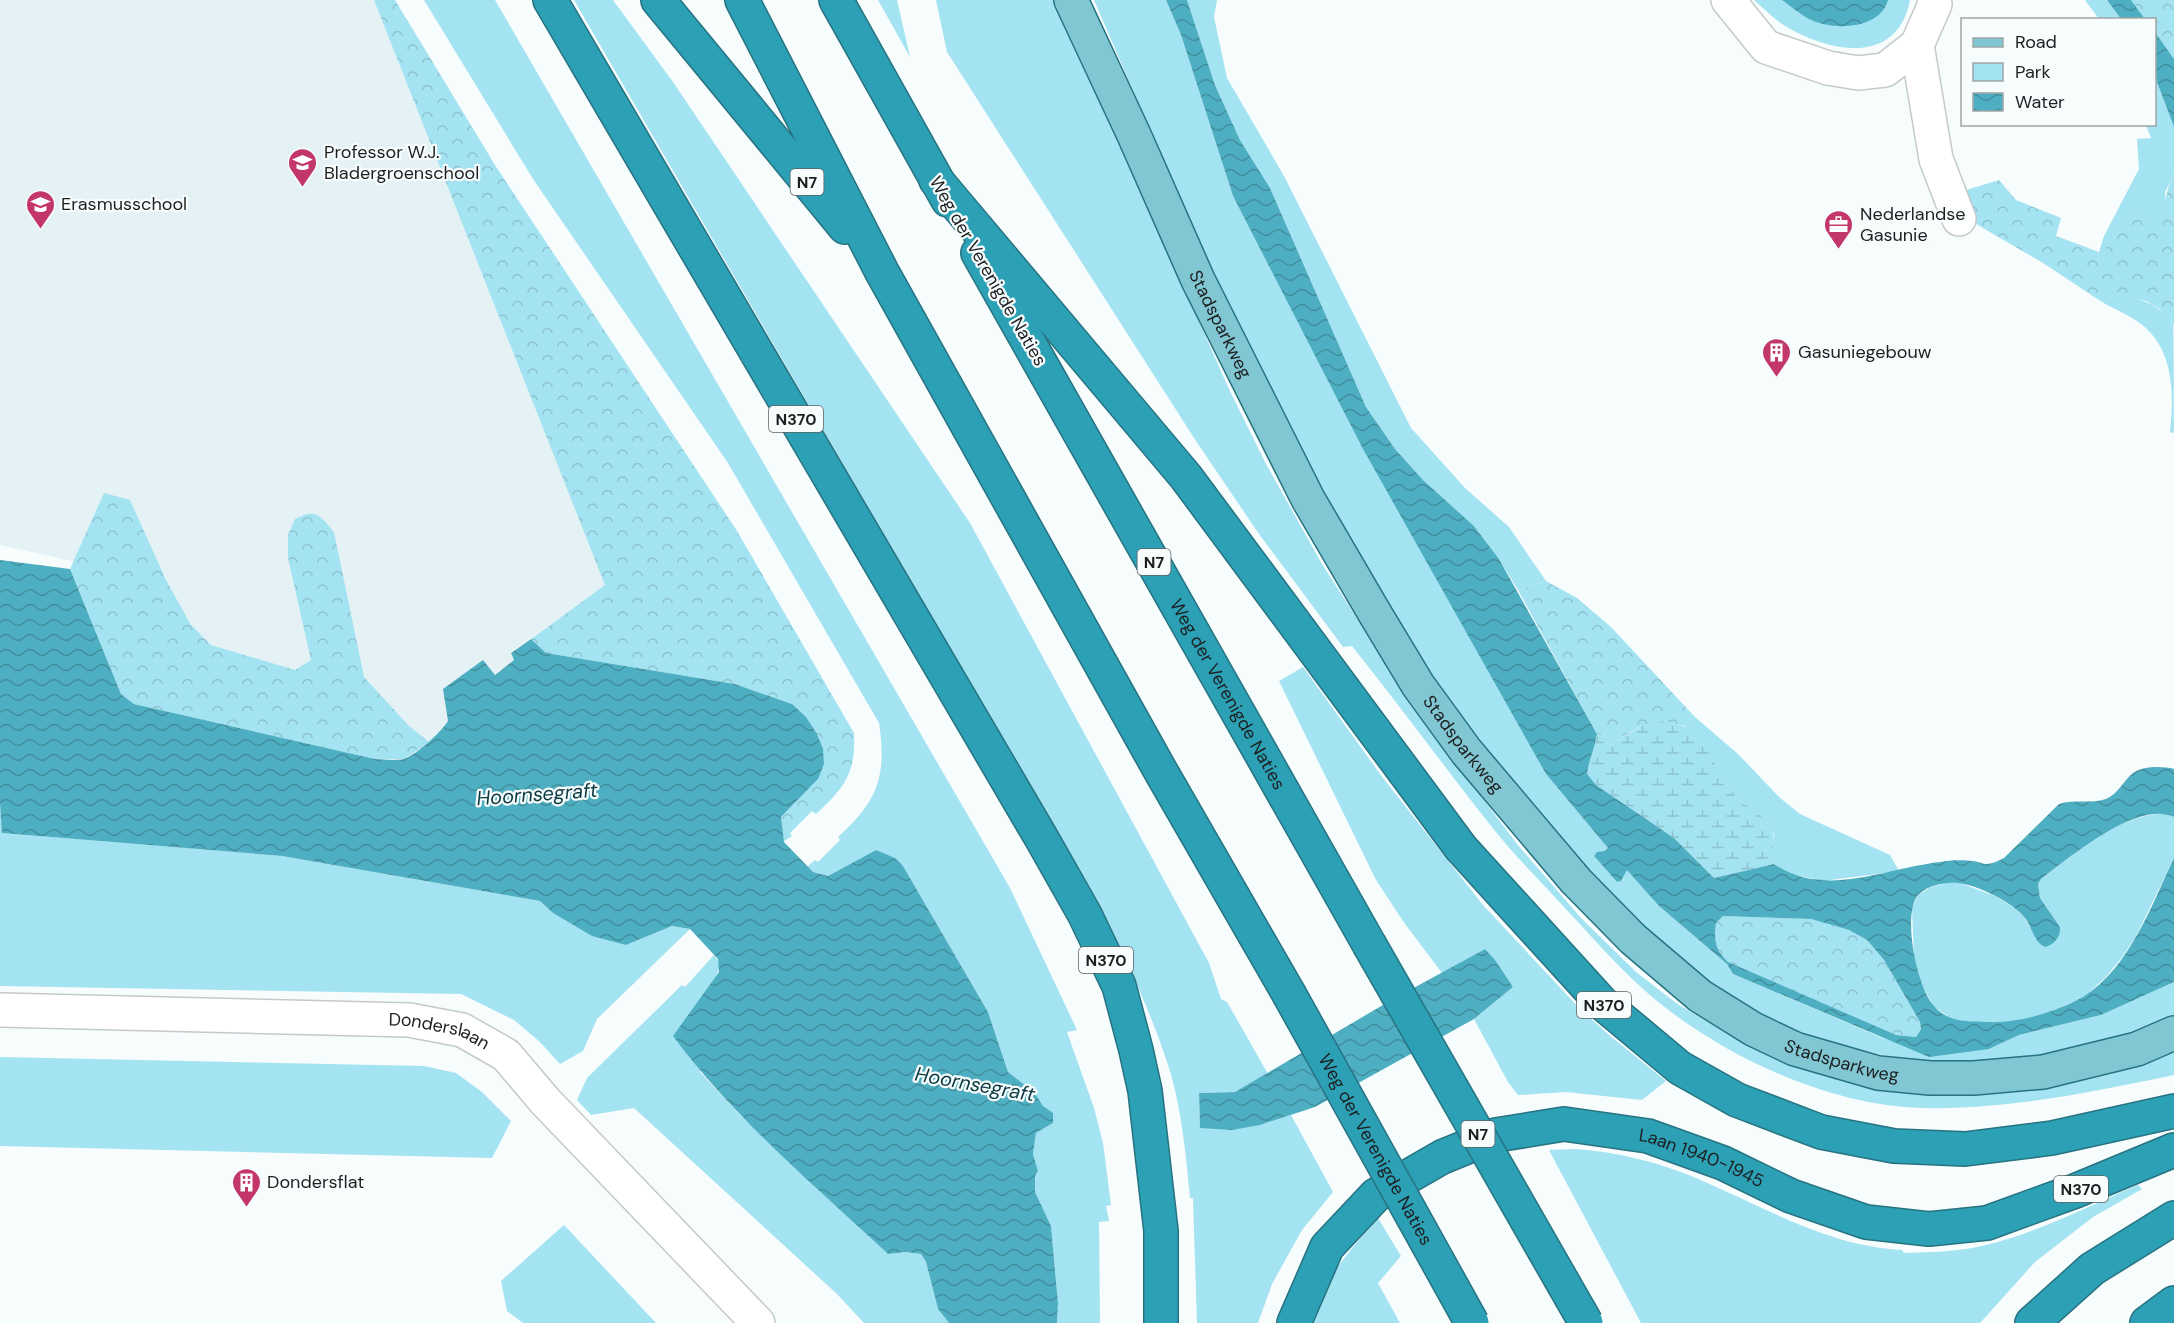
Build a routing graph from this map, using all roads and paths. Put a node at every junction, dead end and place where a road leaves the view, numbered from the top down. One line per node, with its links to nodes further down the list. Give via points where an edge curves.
1 (550, 0): 19 (highway, N370, via 1042,839 1119,986 1145,1091 1161,1231)
2 (658, 0): 11 (highway, N7)
3 (742, 0): 11 (highway, Weg der Verenigde Naties / N7)
4 (836, 0): 9 (highway, Weg der Verenigde Naties / N7)
5 (1071, 0): 13 (main road, Stadsparkweg, via 1198,280 1308,499 1418,686 1466,751 1576,881 1633,939 1700,996 1753,1029 1795,1049 1878,1073 1974,1078 2043,1072 2137,1049)
6 (1728, 0): 8 (street, via 1766,46 1828,68 1858,73 1885,70)
7 (1935, 0): 8 (street)
8 (1917, 45): 10 (street, via 1936,159)
9 (936, 180): 14 (highway, N370, via 1186,477 1461,848 1602,1003 1680,1068 1737,1100 1821,1132 1894,1146 1965,1149 2052,1138); 22 (highway, Weg der Verenigde Naties / N7, bridge)
10 (1959, 219)
11 (882, 272): 21 (highway, Weg der Verenigde Naties / N7, bridge)
12 (0, 1010): 18 (street, Donderslaan, via 410,1020 462,1030 506,1055 545,1101)
13 (2174, 1033)
14 (2174, 1111)
15 (2174, 1150): 20 (highway, Laan 1940-1945 / N370, via 1986,1223 1929,1229 1866,1222 1791,1196 1723,1163 1648,1136 1564,1124 1496,1135 1442,1157 1377,1195 1327,1247)
16 (2174, 1218): 23 (highway, via 2092,1269)
17 (2174, 1303): 24 (highway)
18 (758, 1323)
19 (1161, 1323)
20 (1294, 1323)
21 (1472, 1323)
22 (1586, 1323)
23 (2032, 1323)
24 (2147, 1323)

